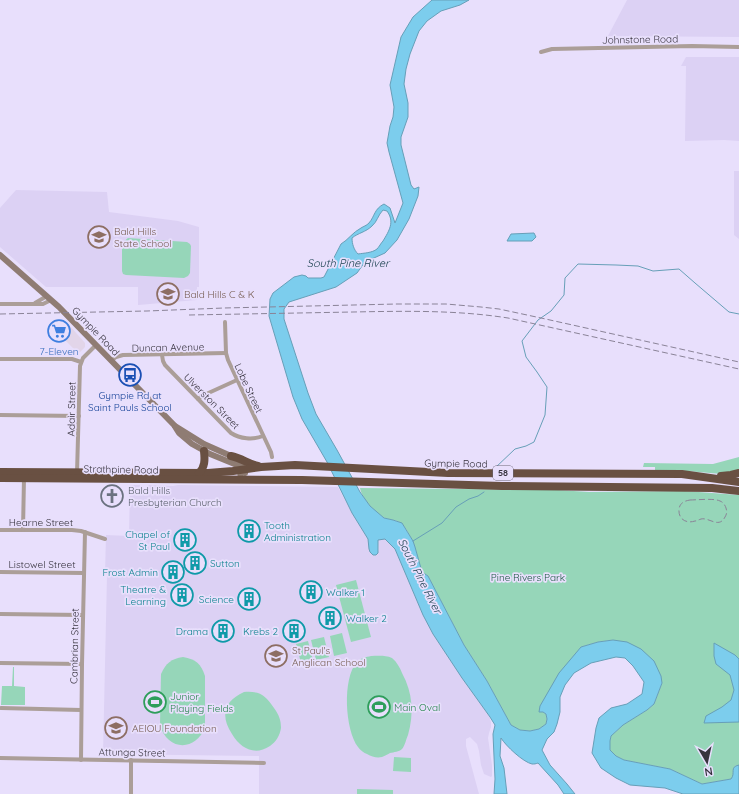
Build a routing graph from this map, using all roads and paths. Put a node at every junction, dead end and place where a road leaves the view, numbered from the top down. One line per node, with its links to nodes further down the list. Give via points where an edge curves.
1 (739, 47): 2 (street, Johnstone Road, via 552,49)
2 (541, 52)
3 (0, 255): 4 (main road, Gympie Road)
4 (49, 298): 5 (street, via 34,303); 7 (main road, Gympie Road)
5 (0, 304)
6 (225, 322): 8 (street, Lobe Street)
7 (96, 345): 11 (main road, Gympie Road); 12 (street)
8 (226, 353): 9 (street, Duncan Avenue); 13 (street, Lobe Street)
9 (162, 355): 11 (street, Duncan Avenue, via 121,356); 14 (street, Ulverston Street, via 166,365)
10 (0, 359): 12 (street, via 72,359)
11 (111, 361): 17 (main road, Gympie Road)
12 (81, 362): 16 (street, Adair Street)
13 (236, 380): 14 (street); 18 (street, Lobe Street)
14 (198, 399): 18 (street, Ulverston Street, via 233,434 247,438)
15 (0, 415): 16 (street)
16 (79, 416): 28 (street, Adair Street)
17 (174, 425): 19 (main road, Gympie Road, via 179,433); 20 (main road, Gympie Road, via 204,444)
18 (263, 436): 21 (street, Lobe Street)
19 (204, 451): 23 (main road, Gympie Road, via 235,464); 25 (highway, via 204,465)
20 (231, 456): 22 (highway); 23 (main road, Gympie Road, via 241,463)
21 (272, 457)
22 (261, 467): 23 (highway, Gympie Road / 58); 30 (highway, Gympie Road / 58, via 302,465 448,473 682,474)
23 (242, 470): 25 (highway, Strathpine Road / 58); 31 (main road)
24 (0, 472): 27 (highway, Strathpine Road / 58)
25 (199, 473): 28 (highway, Strathpine Road / 58)
26 (739, 473): 30 (highway)
27 (24, 475): 28 (highway, Strathpine Road / 58); 29 (highway, Strathpine Road / 58); 35 (street)
28 (77, 476): 31 (highway, Strathpine Road / 58)
29 (0, 478)
30 (713, 478): 32 (highway, Gympie Road / 58)
31 (243, 480): 33 (highway, 58, via 704,488)
32 (739, 482)
33 (739, 491)
34 (0, 530): 35 (street, Hearne Street)
35 (23, 530): 36 (street, Hearne Street)
36 (85, 532): 37 (street, Hearne Street); 39 (street, Cambrian Street)
37 (105, 539)
38 (0, 572): 39 (street, Listowel Street)
39 (84, 573): 41 (street, Cambrian Street)
40 (0, 614): 41 (street)
41 (83, 615): 43 (street, Cambrian Street)
42 (0, 663): 43 (street)
43 (82, 664): 45 (street, Cambrian Street)
44 (1, 708): 45 (street)
45 (81, 710): 47 (street, Cambrian Street)
46 (0, 758): 47 (street, Attunga Street)
47 (81, 760): 48 (street, Attunga Street)
48 (131, 760): 49 (street, Attunga Street); 50 (street)
49 (264, 763)
50 (131, 794)

